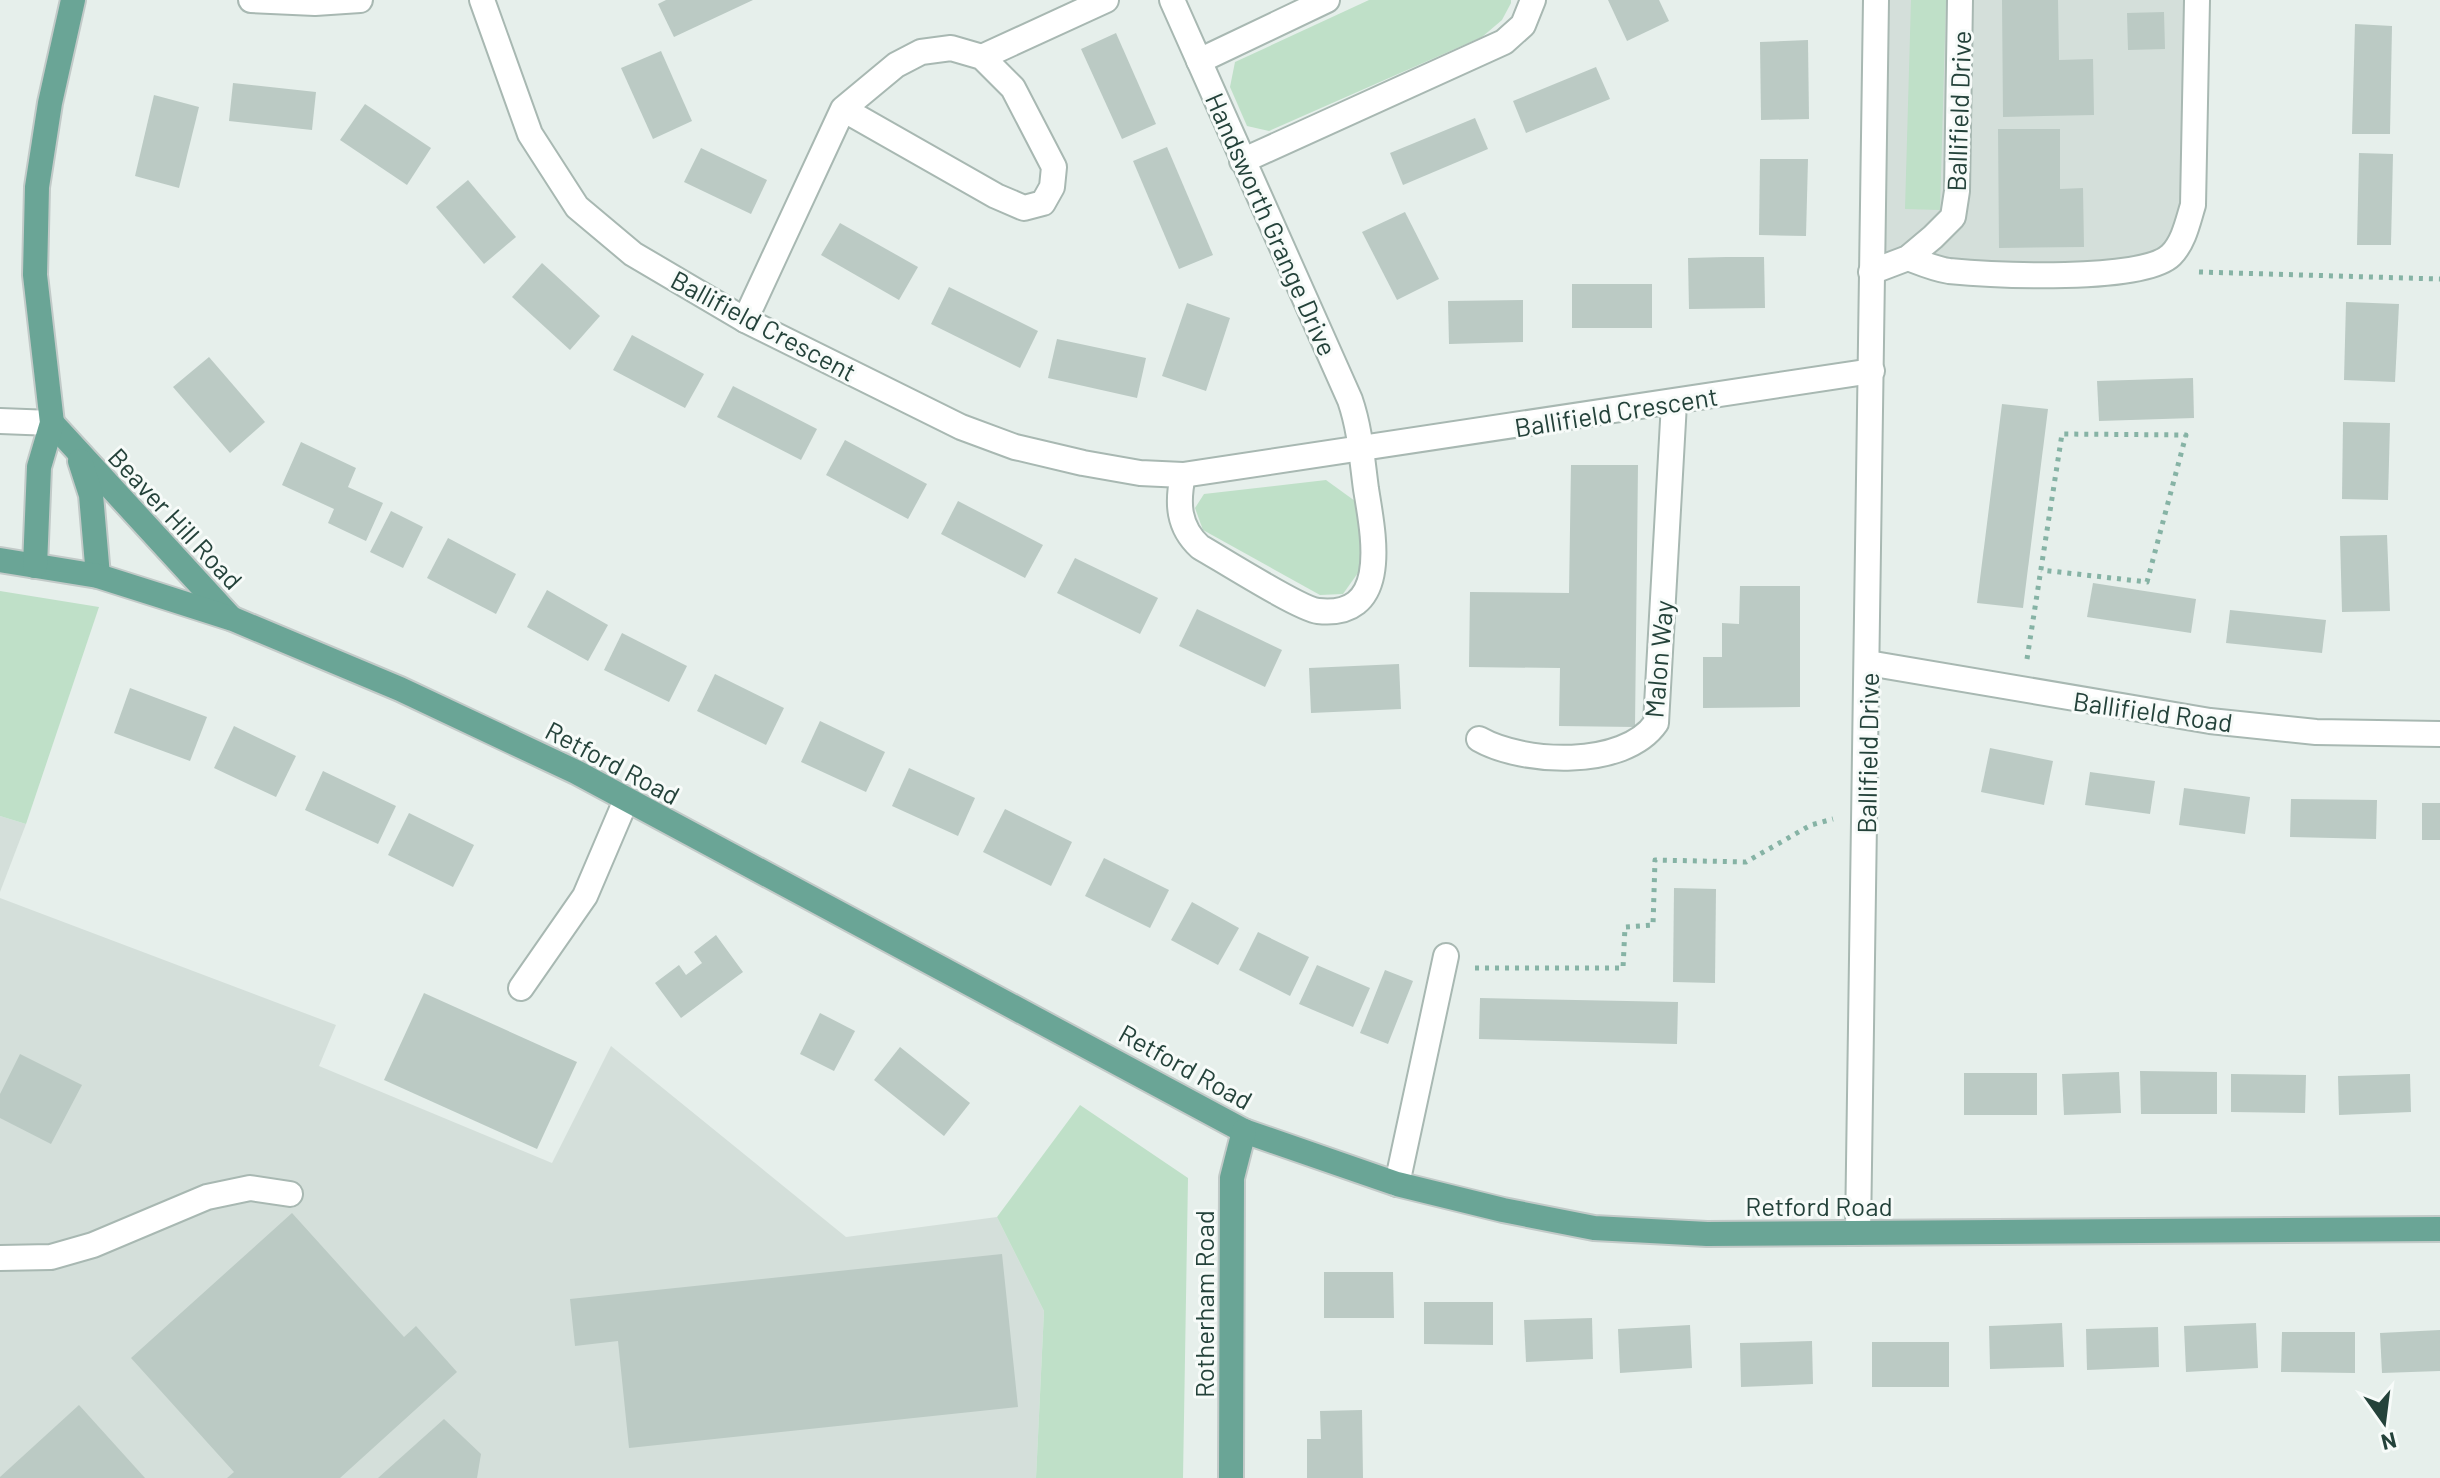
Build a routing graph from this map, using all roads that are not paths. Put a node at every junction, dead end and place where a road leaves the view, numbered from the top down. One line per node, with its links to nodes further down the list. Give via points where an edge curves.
1 (73, 0): 22 (main road, via 37,187 35,275)
2 (251, 0): 3 (street)
3 (360, 0)
4 (482, 0): 18 (street, Ballifield Crescent, via 530,134 577,207 633,254)
5 (1106, 0): 12 (street)
6 (1172, 0): 13 (street, Handsworth Grange Drive)
7 (1327, 0): 13 (street)
8 (1533, 0): 15 (street, via 1523,25 1504,42)
9 (1876, 0): 17 (street, Ballifield Drive)
10 (1960, 0): 16 (street, Ballifield Drive, via 1953,217)
11 (2197, 0): 16 (street, via 2193,205 2171,255 2135,271 2084,275 1948,271)
12 (982, 57): 14 (street, via 951,48 921,52 896,65); 14 (street, via 1013,88 1054,167 1043,203 1024,208 996,196)
13 (1199, 61): 15 (street, Handsworth Grange Drive)
14 (843, 109): 18 (street)
15 (1242, 161): 23 (street, Handsworth Grange Drive, via 1350,400)
16 (1908, 258): 17 (street, Ballifield Drive)
17 (1871, 272): 19 (street, Ballifield Drive)
18 (745, 320): 25 (street, Ballifield Crescent, via 961,427 1015,447 1140,473)
19 (1872, 371): 20 (street, Ballifield Crescent); 30 (street, Ballifield Drive)
20 (1674, 403): 23 (street, Ballifield Crescent); 32 (street, Malon Way, via 1656,723 1632,747 1606,754 1526,757)
21 (0, 421): 22 (street)
22 (52, 423): 24 (main road, Beaver Hill Road); 27 (main road, via 39,467)
23 (1361, 450): 25 (street, Ballifield Crescent); 25 (street, via 1376,559 1368,589 1353,604 1333,610 1315,611 1200,547 1188,536 1181,518)
24 (79, 455): 28 (main road, Beaver Hill Road, via 91,495); 29 (main road, Beaver Hill Road)
25 (1183, 475)
26 (0, 560): 27 (main road, Retford Road)
27 (35, 566): 28 (main road, Retford Road)
28 (98, 576): 29 (main road, Retford Road)
29 (233, 619): 33 (main road, Retford Road, via 400,689)
30 (1868, 663): 31 (street, Ballifield Road, via 2225,723 2316,732); 40 (street, Ballifield Drive)
31 (2440, 734)
32 (1479, 739)
33 (626, 800): 35 (street, via 585,896); 36 (main road, Retford Road)
34 (1445, 962): 37 (street)
35 (521, 988)
36 (1244, 1131): 37 (main road, Retford Road); 42 (main road, Rotherham Road, via 1232,1178)
37 (1397, 1184): 40 (main road, Retford Road, via 1594,1228)
38 (290, 1194): 41 (street, via 250,1188 207,1197 93,1245 51,1257)
39 (2440, 1229): 40 (main road, Retford Road)
40 (1858, 1233)
41 (0, 1258)
42 (1231, 1478)

